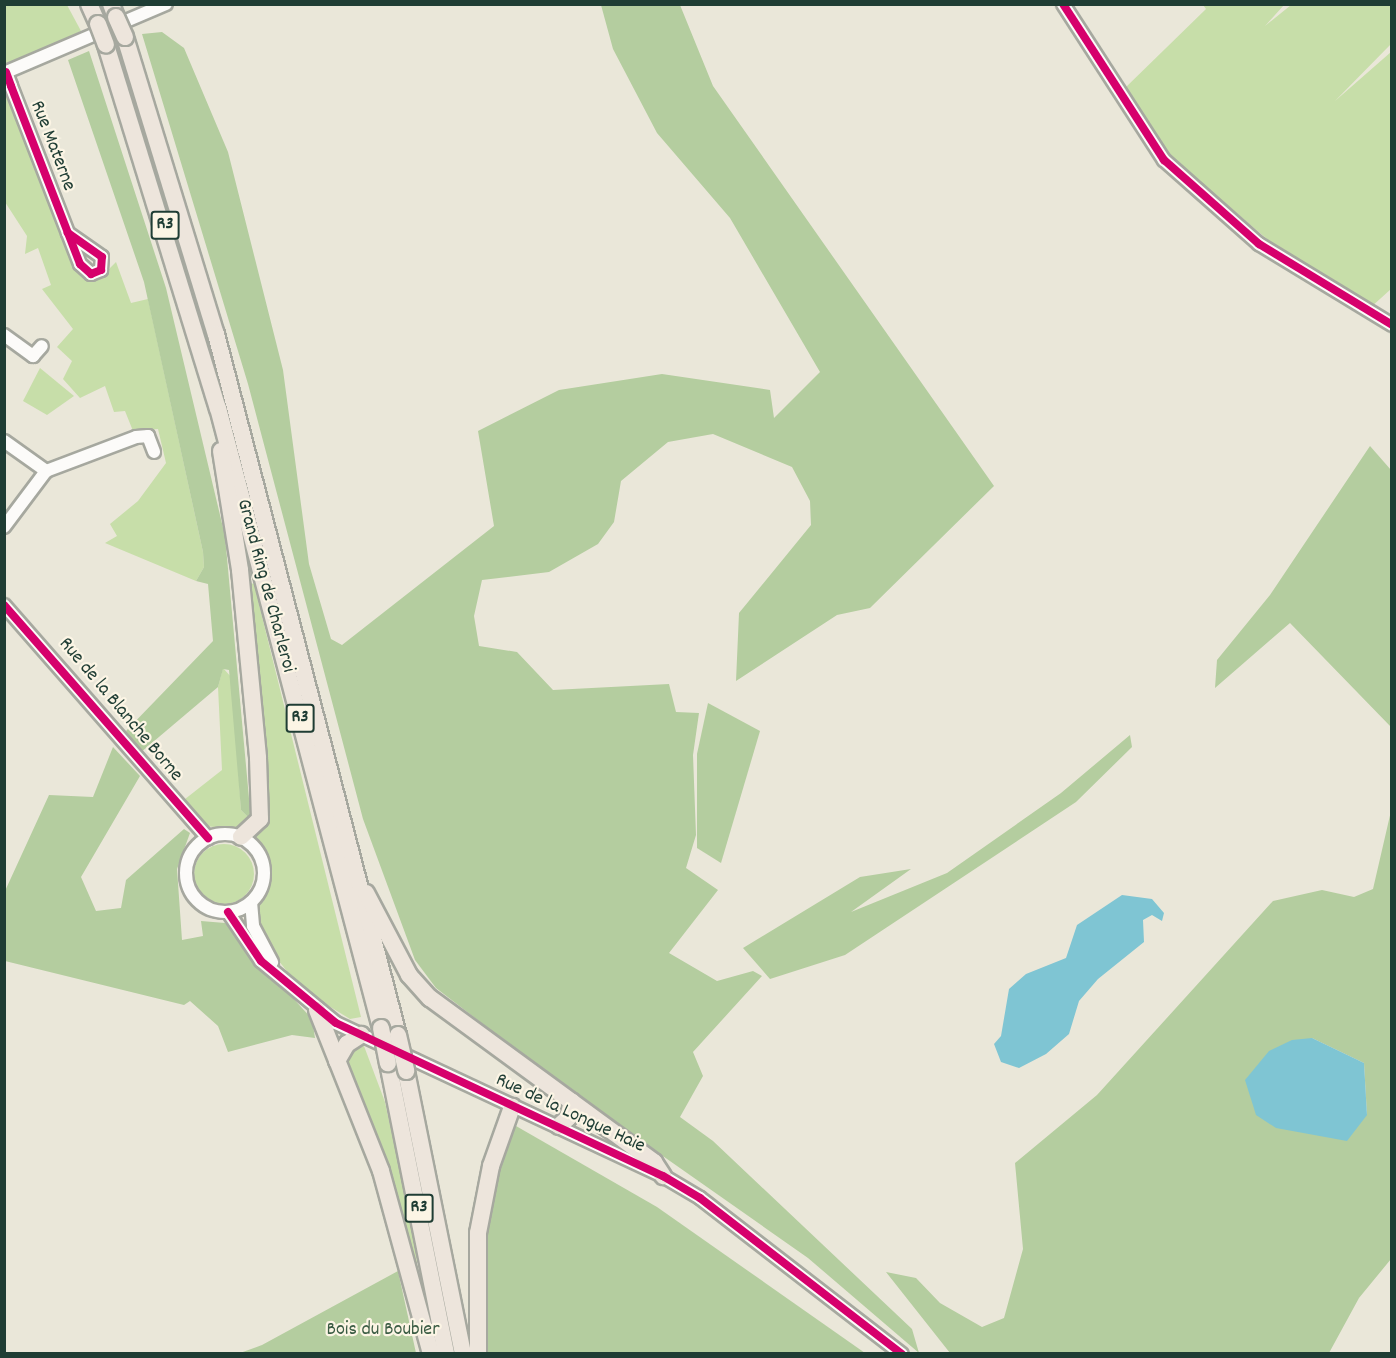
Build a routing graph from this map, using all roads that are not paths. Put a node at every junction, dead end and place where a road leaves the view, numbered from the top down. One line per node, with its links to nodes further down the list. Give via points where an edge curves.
1 (89, 4): 10 (highway, Grand Ring de Charleroi / R3, bridge, via 106,45)
2 (1063, 4): 7 (street, via 1164,160 1259,244)
3 (158, 6): 5 (street)
4 (114, 10): 18 (highway, Grand Ring de Charleroi / R3, bridge, via 213,323)
5 (5, 72): 6 (street, Rue Materne)
6 (68, 233)
7 (1392, 325)
8 (4, 336): 9 (street, via 33,356)
9 (42, 346)
10 (218, 408): 16 (highway, via 258,758 260,819); 30 (highway, Grand Ring de Charleroi / R3, bridge, via 381,1028)
11 (4, 441): 13 (street)
12 (154, 452): 13 (street, via 148,436 136,437)
13 (46, 471): 14 (street)
14 (4, 527)
15 (4, 605): 17 (street, Rue de la Blanche Borne)
16 (241, 837): 17 (street); 19 (street, via 256,849 264,867 262,886)
17 (208, 838): 20 (street, via 190,858 189,884 204,905)
18 (362, 888): 25 (highway, via 379,910 410,975 430,998); 31 (highway, Grand Ring de Charleroi / R3, bridge, via 406,1071)
19 (251, 902): 20 (street); 21 (street, Rue de la Longue Haie, via 253,926)
20 (228, 912): 21 (street, Rue de la Longue Haie, via 261,961)
21 (282, 978): 22 (street, Rue de la Longue Haie)
22 (317, 1010): 23 (street, Rue de la Longue Haie); 24 (highway)
23 (361, 1035): 24 (highway, via 347,1044); 26 (street, Rue de la Longue Haie)
24 (337, 1061): 29 (highway, via 381,1171)
25 (572, 1101): 27 (highway, via 568,1118); 28 (highway, via 654,1162)
26 (512, 1107): 27 (street, Rue de la Longue Haie); 32 (highway, via 491,1166 478,1233)
27 (559, 1126): 28 (street, Rue de la Longue Haie)
28 (663, 1176): 33 (street, Rue de la Longue Haie, via 700,1198)
29 (431, 1353)
30 (447, 1353)
31 (463, 1353)
32 (478, 1353)
33 (902, 1353)

